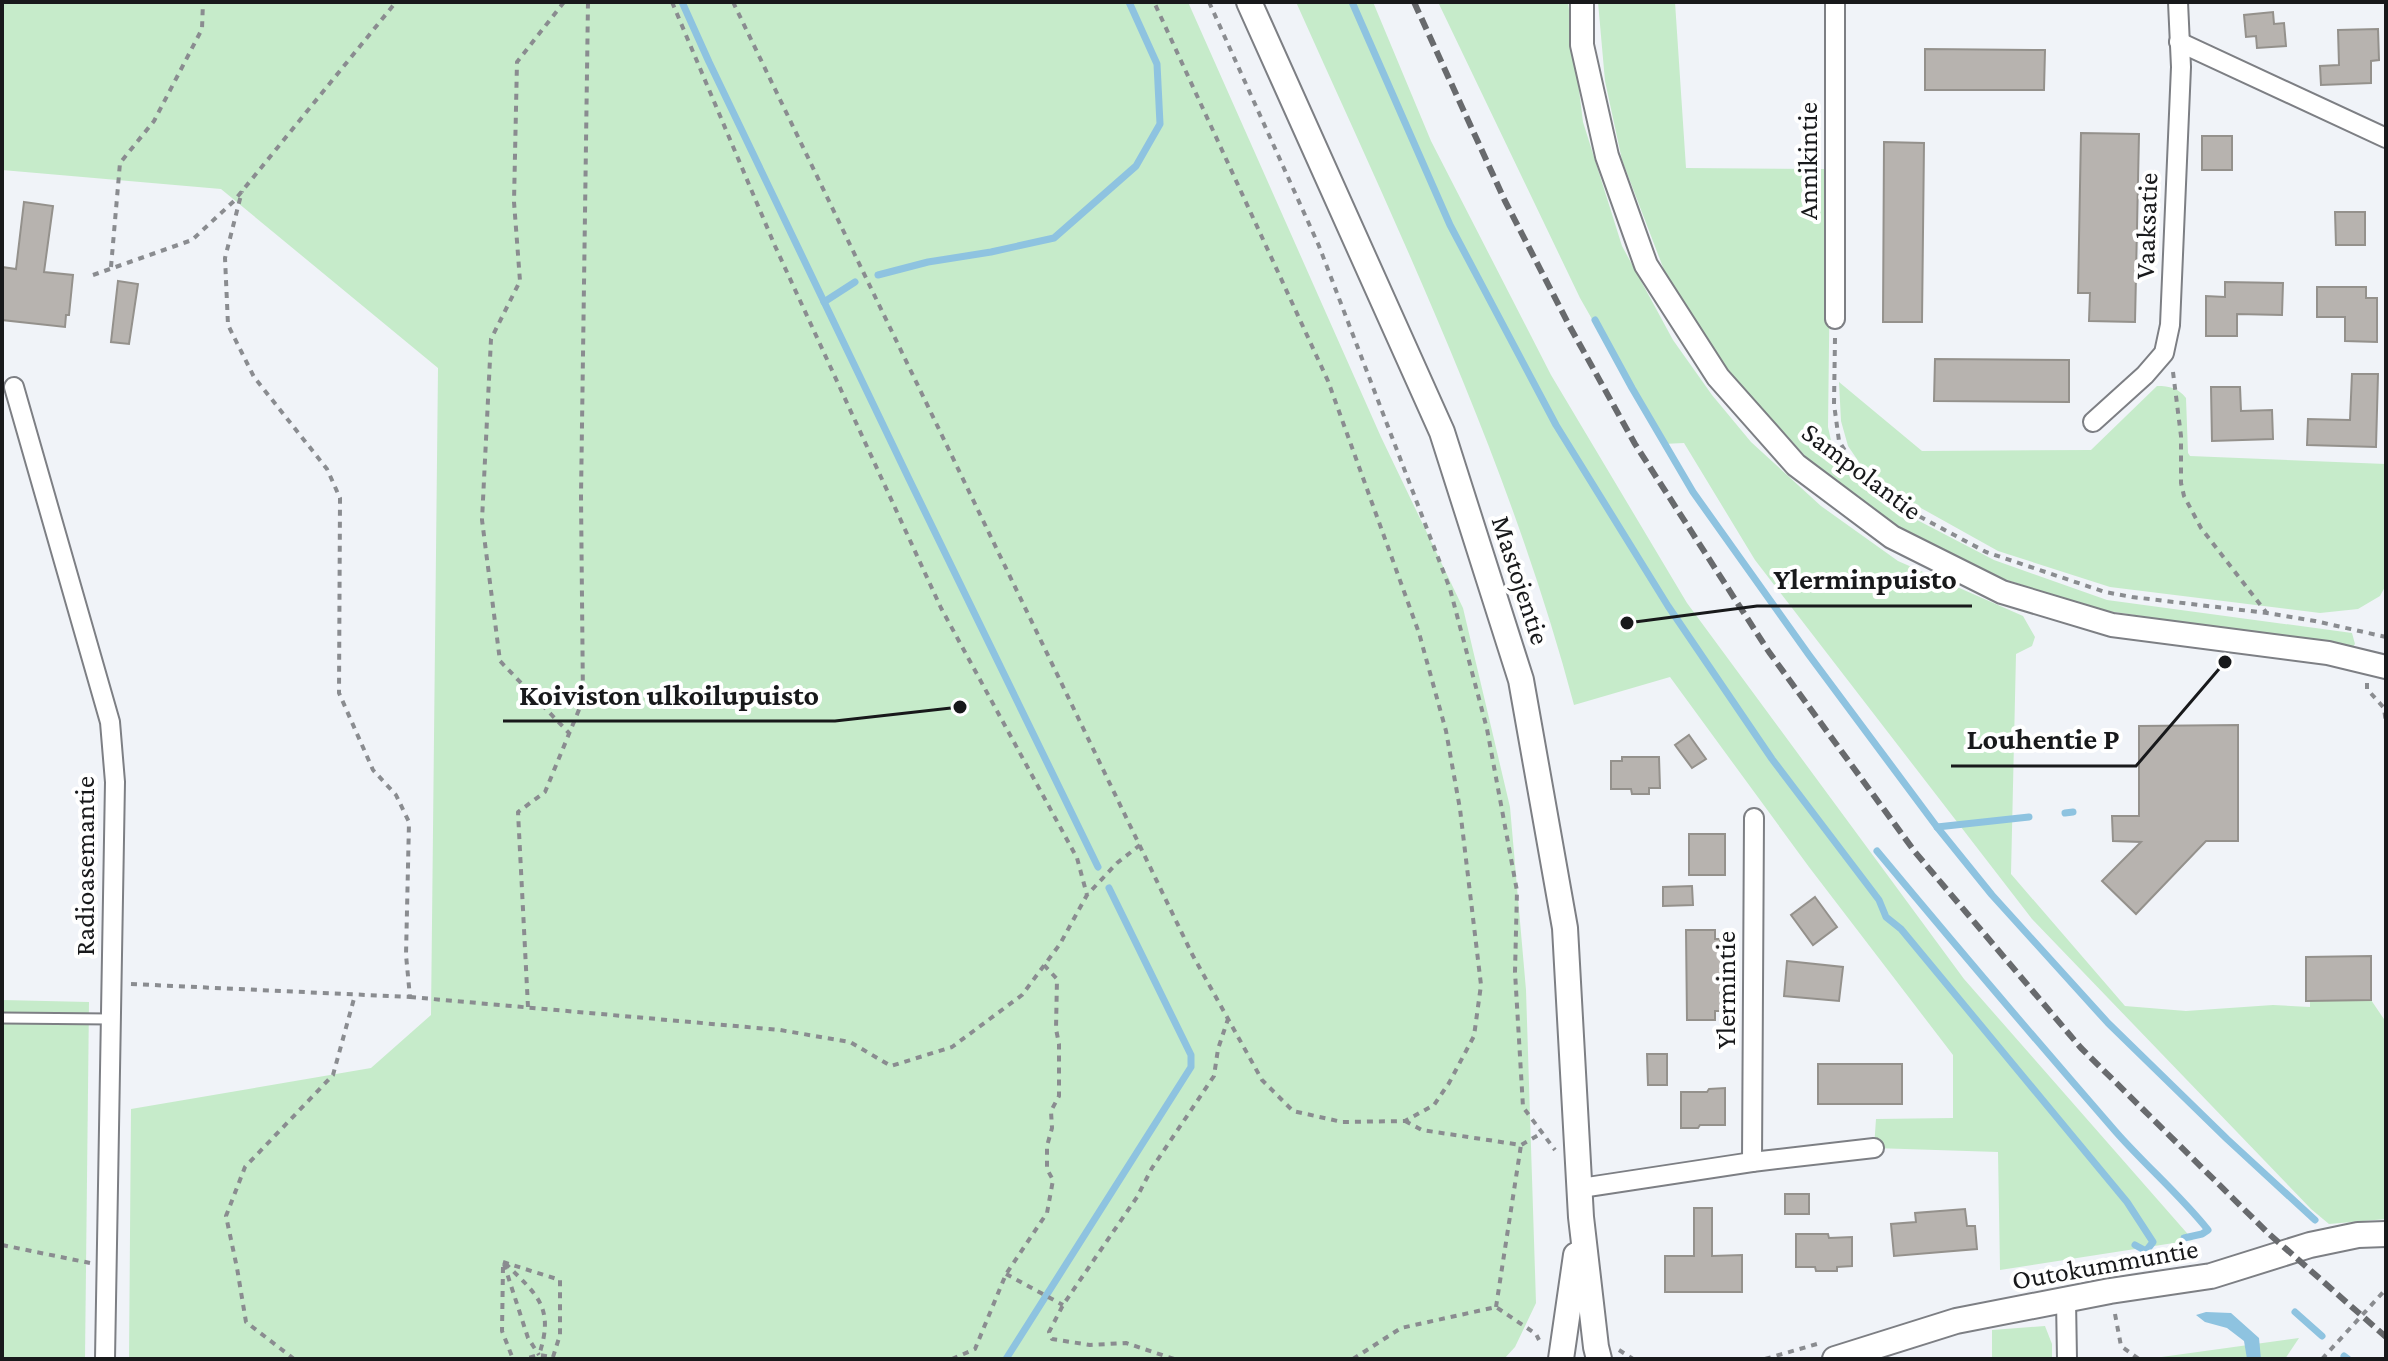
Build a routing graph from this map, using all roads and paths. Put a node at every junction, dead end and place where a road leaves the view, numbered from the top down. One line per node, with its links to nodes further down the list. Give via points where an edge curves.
1 (203, 2): 16 (path, via 196,42 154,121 120,163)
2 (396, 2): 15 (path)
3 (564, 2): 23 (path, via 517,62 514,202 520,281 491,339 482,520 500,661)
4 (588, 2): 23 (path, via 583,700)
5 (672, 2): 26 (path, via 775,246 941,608 1077,858)
6 (733, 2): 25 (path)
7 (1154, 2): 35 (path, via 1328,381 1419,633 1446,731 1481,985 1474,1036 1449,1083 1434,1105)
8 (1209, 2): 36 (path, via 1319,246 1450,589 1487,729 1517,891 1515,972 1523,1107)
9 (1249, 2): 41 (main road, Mastojentie, via 1442,432 1521,680 1565,928)
10 (1582, 2): 22 (street, Sampolantie, via 1582,45 1607,156 1646,265 1718,377 1796,465 1892,537 2002,592 2112,625 2328,653)
11 (1835, 2): 18 (street, Annikintie)
12 (2178, 2): 13 (street, Vaaksatie)
13 (2179, 42): 14 (street); 20 (street, Vaaksatie, via 2170,325 2164,353)
14 (2386, 138)
15 (242, 191): 16 (path, via 192,240); 30 (path, via 225,258 228,325 254,377 327,469 340,498 339,693 373,770 396,795 409,822)
16 (111, 268): 17 (path)
17 (93, 275)
18 (1835, 319): 21 (path, via 1839,441 1859,473 1898,505 1986,552 2105,592 2267,613)
19 (14, 387): 28 (street, Radioasemantie, via 110,722 115,782)
20 (2093, 422)
21 (2386, 637)
22 (2386, 667)
23 (569, 733): 31 (path, via 545,792 518,812)
24 (1754, 818): 40 (street, Ylermintie)
25 (1140, 845): 26 (path); 34 (path)
26 (1087, 895): 27 (path)
27 (1044, 965): 31 (path, via 1022,995 952,1047 891,1066 850,1042 780,1030); 47 (path, via 1057,979 1059,1096 1051,1111 1047,1146 1053,1180 1047,1213)
28 (111, 982): 29 (path); 33 (street, Radioasemantie)
29 (355, 995): 30 (path); 55 (path, via 333,1075 245,1167 226,1216 246,1322)
30 (410, 997): 31 (path)
31 (528, 1007)
32 (2, 1018): 33 (lane)
33 (110, 1019): 46 (street, Radioasemantie)
34 (1228, 1019): 35 (path, via 1262,1080 1293,1111 1342,1122); 50 (path, via 1214,1076)
35 (1405, 1121): 37 (path, via 1422,1130)
36 (1542, 1133): 37 (path); 39 (path)
37 (1521, 1145): 51 (path)
38 (1874, 1148): 40 (street)
39 (1558, 1154)
40 (1752, 1162): 41 (street)
41 (1581, 1188): 42 (main road, Mastojentie)
42 (1581, 1217): 52 (main road, Mastojentie); 61 (main road, Mastojentie)
43 (2386, 1234): 49 (main road, Outokummuntie, via 2310,1245 2211,1276)
44 (2, 1245): 46 (path)
45 (503, 1262): 53 (path, via 528,1338); 53 (path, via 536,1295 544,1313); 53 (path, via 560,1280 560,1335 553,1357); 56 (path, via 502,1331)
46 (106, 1266): 54 (street, Radioasemantie)
47 (1006, 1274): 50 (path); 58 (path, via 975,1349)
48 (2386, 1289): 64 (path)
49 (2066, 1300): 62 (main road, Outokummuntie, via 1956,1321); 63 (street)
50 (1063, 1305): 59 (path, via 1049,1332 1052,1339 1126,1343)
51 (1496, 1307): 52 (path, via 1536,1334); 60 (path, via 1401,1328)
52 (1553, 1354)
53 (539, 1355): 57 (path)
54 (105, 1359)
55 (294, 1359)
56 (513, 1359)
57 (524, 1359)
58 (952, 1359)
59 (1174, 1359)
60 (1353, 1359)
61 (1599, 1359)
62 (1835, 1359)
63 (2067, 1359)
64 (2322, 1359)

